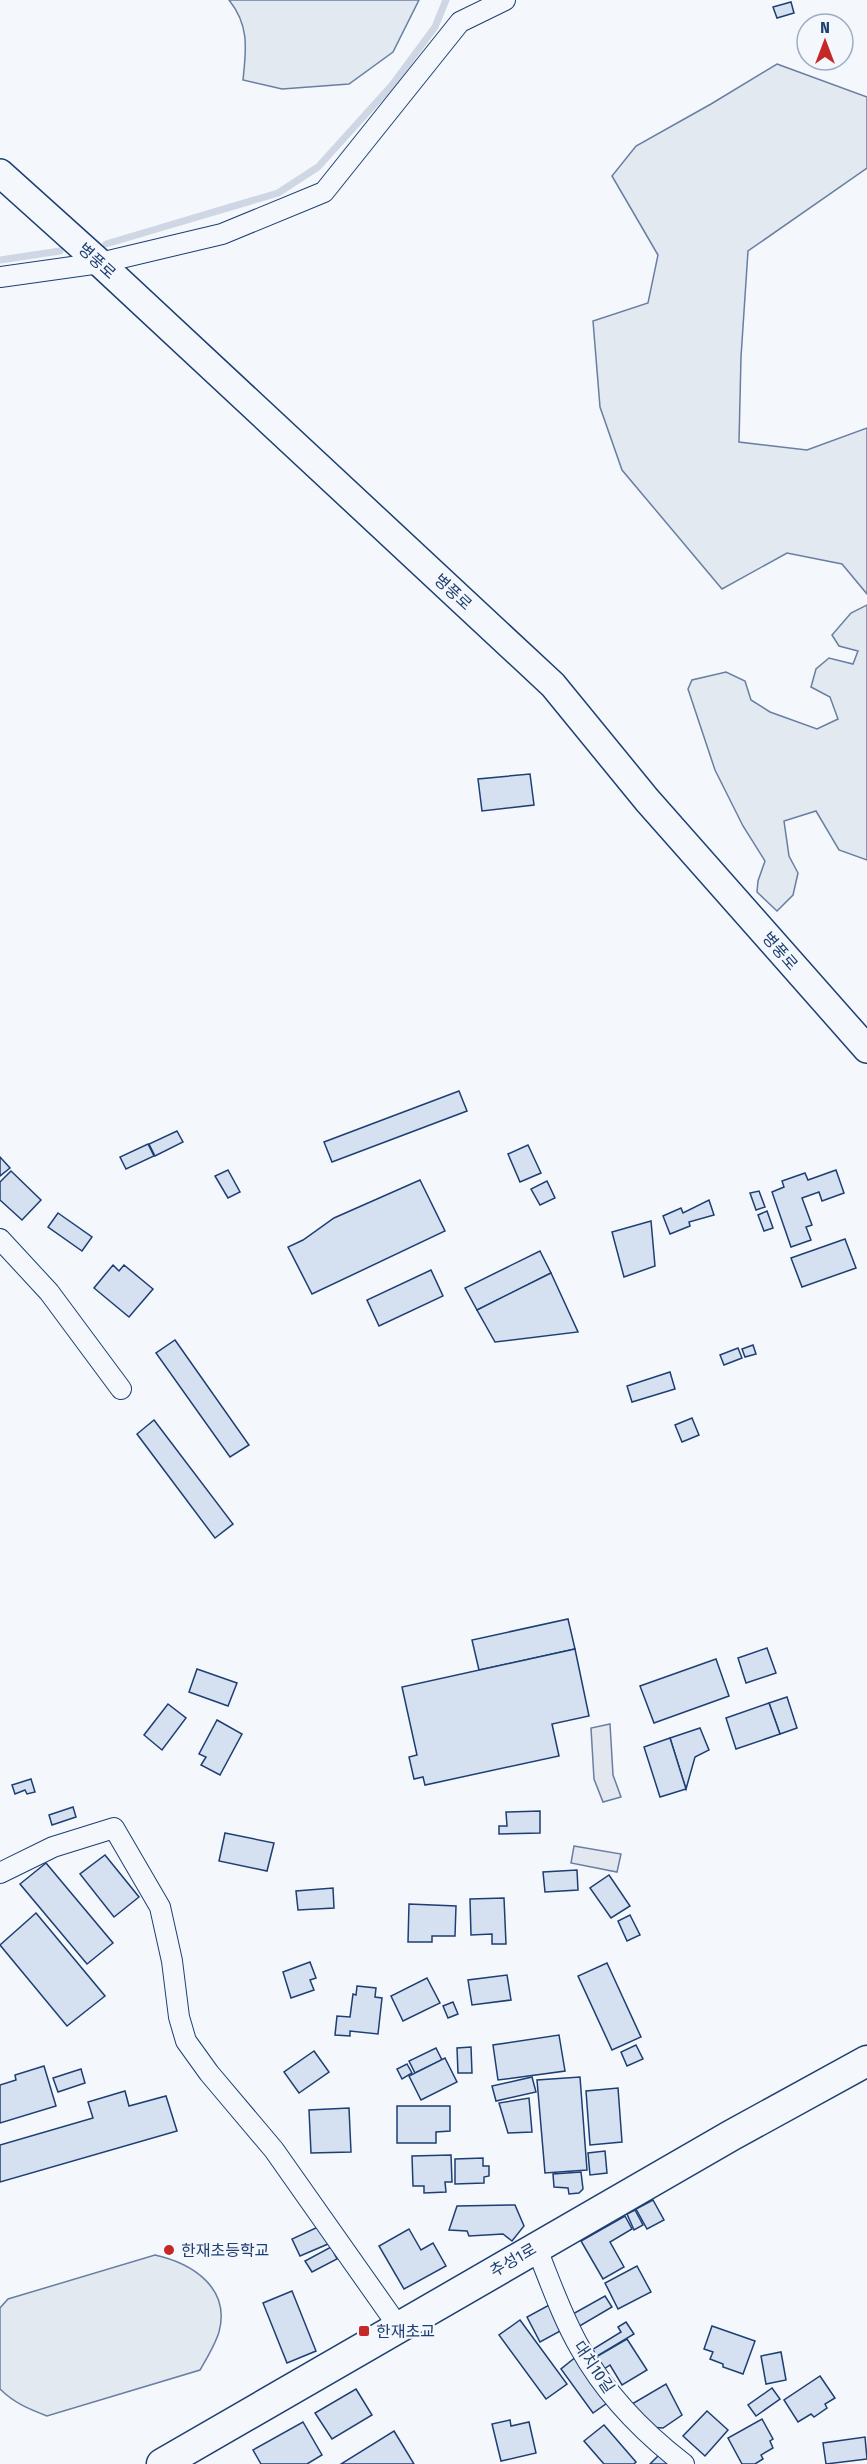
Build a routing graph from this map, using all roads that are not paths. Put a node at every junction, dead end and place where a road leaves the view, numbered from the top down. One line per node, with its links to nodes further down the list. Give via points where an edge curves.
1 (504, 0): 3 (street, via 460,22 324,192 222,234)
2 (0, 173): 3 (main road, 병풍로)
3 (100, 263): 4 (street); 5 (main road, 병풍로, via 553,685 647,800)
4 (0, 277)
5 (867, 1049)
6 (0, 1239): 7 (street, via 49,1292)
7 (122, 1389)
8 (0, 1873): 11 (street, via 54,1847 114,1828 160,1907 186,2041 273,2150)
9 (867, 2061): 10 (main road, 추성1로)
10 (536, 2247): 11 (main road, 추성1로); 13 (street, 대치10길, via 580,2350 611,2394 658,2444)
11 (398, 2326): 12 (main road, 추성1로)
12 (162, 2464)
13 (684, 2464)

